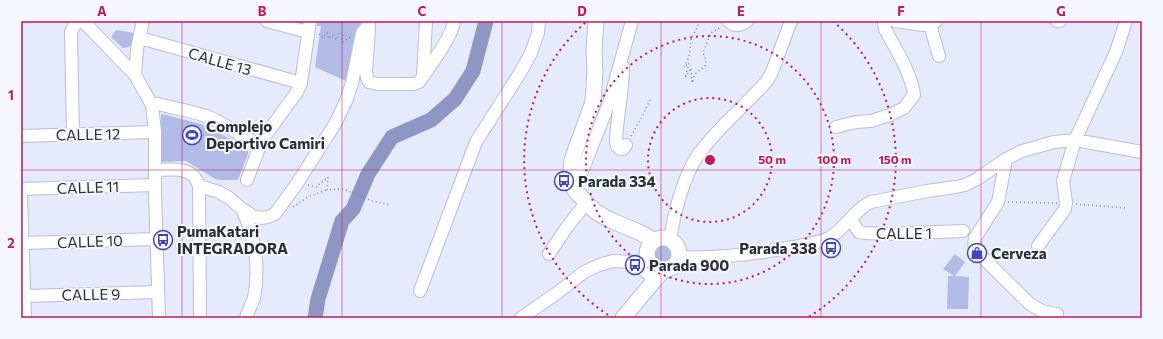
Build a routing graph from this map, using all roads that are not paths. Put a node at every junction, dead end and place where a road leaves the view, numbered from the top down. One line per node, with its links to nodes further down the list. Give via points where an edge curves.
1 (77, 21): 30 (street, via 71,32)
2 (84, 21): 24 (street)
3 (143, 21): 21 (street)
4 (267, 21): 20 (street)
5 (426, 21): 25 (street)
6 (454, 21): 25 (street, via 448,38)
7 (539, 21): 56 (street, via 538,33 524,66 476,142)
8 (596, 21): 38 (main road, via 593,102 577,147)
9 (632, 21): 22 (street)
10 (747, 21): 17 (street, via 741,26)
11 (791, 21): 49 (street, via 767,81 697,156 674,216)
12 (885, 21): 28 (street, via 885,29 906,70 914,95 904,108 890,115)
13 (895, 21): 19 (street)
14 (1057, 21): 15 (street)
15 (1060, 21)
16 (1126, 21): 32 (street, via 1116,52)
17 (729, 22)
18 (369, 23): 25 (street, via 366,78 369,82 414,84); 45 (street, via 362,33 346,101 335,124 298,182 274,214 268,217 253,216)
19 (933, 23): 23 (street)
20 (309, 26): 26 (street)
21 (140, 38): 24 (street); 26 (street, CALLE 13)
22 (623, 50): 34 (street, via 623,83 616,141 620,149); 38 (street, via 609,103)
23 (939, 56)
24 (135, 75): 27 (street)
25 (423, 76)
26 (301, 83): 33 (street)
27 (152, 105): 29 (street); 33 (street, via 158,104 206,116)
28 (836, 127)
29 (155, 132): 30 (street, CALLE 12); 37 (street)
30 (73, 134): 31 (street, CALLE 12)
31 (21, 136)
32 (1075, 140): 35 (street); 36 (street, via 1040,145); 52 (street, via 1063,181 1065,209)
33 (260, 145): 39 (street)
34 (626, 145)
35 (1142, 152)
36 (1006, 159): 46 (street, via 965,185 870,202); 59 (street, via 998,202 975,238 974,247 1030,304 1042,311)
37 (155, 170): 40 (street); 41 (street, via 188,172 194,176)
38 (576, 176): 44 (main road)
39 (247, 180)
40 (155, 185): 42 (street, CALLE 11); 48 (street)
41 (199, 186): 45 (street, via 219,192); 62 (street)
42 (21, 189)
43 (21, 194): 51 (street)
44 (585, 201): 50 (main road, via 596,212); 53 (street)
45 (242, 209): 63 (street, via 251,230 256,270 254,298)
46 (850, 220): 47 (street, CALLE 1, via 859,232 864,233); 54 (street, via 830,237 817,242 737,256)
47 (964, 232)
48 (156, 239): 51 (street, CALLE 10); 57 (street)
49 (670, 239): 50 (main road, via 661,238); 54 (main road, via 677,246)
50 (654, 241): 55 (main road, via 647,254)
51 (23, 243): 58 (street)
52 (1038, 246)
53 (549, 254)
54 (679, 257): 55 (main road, via 673,266)
55 (659, 275): 64 (street, via 633,262 613,261 599,265 584,272); 65 (main road)
56 (420, 291)
57 (158, 292): 58 (street, CALLE 9); 61 (street)
58 (25, 296): 60 (street)
59 (1057, 314)
60 (26, 318)
61 (159, 318)
62 (200, 318)
63 (246, 318)
64 (521, 318)
65 (623, 318)

